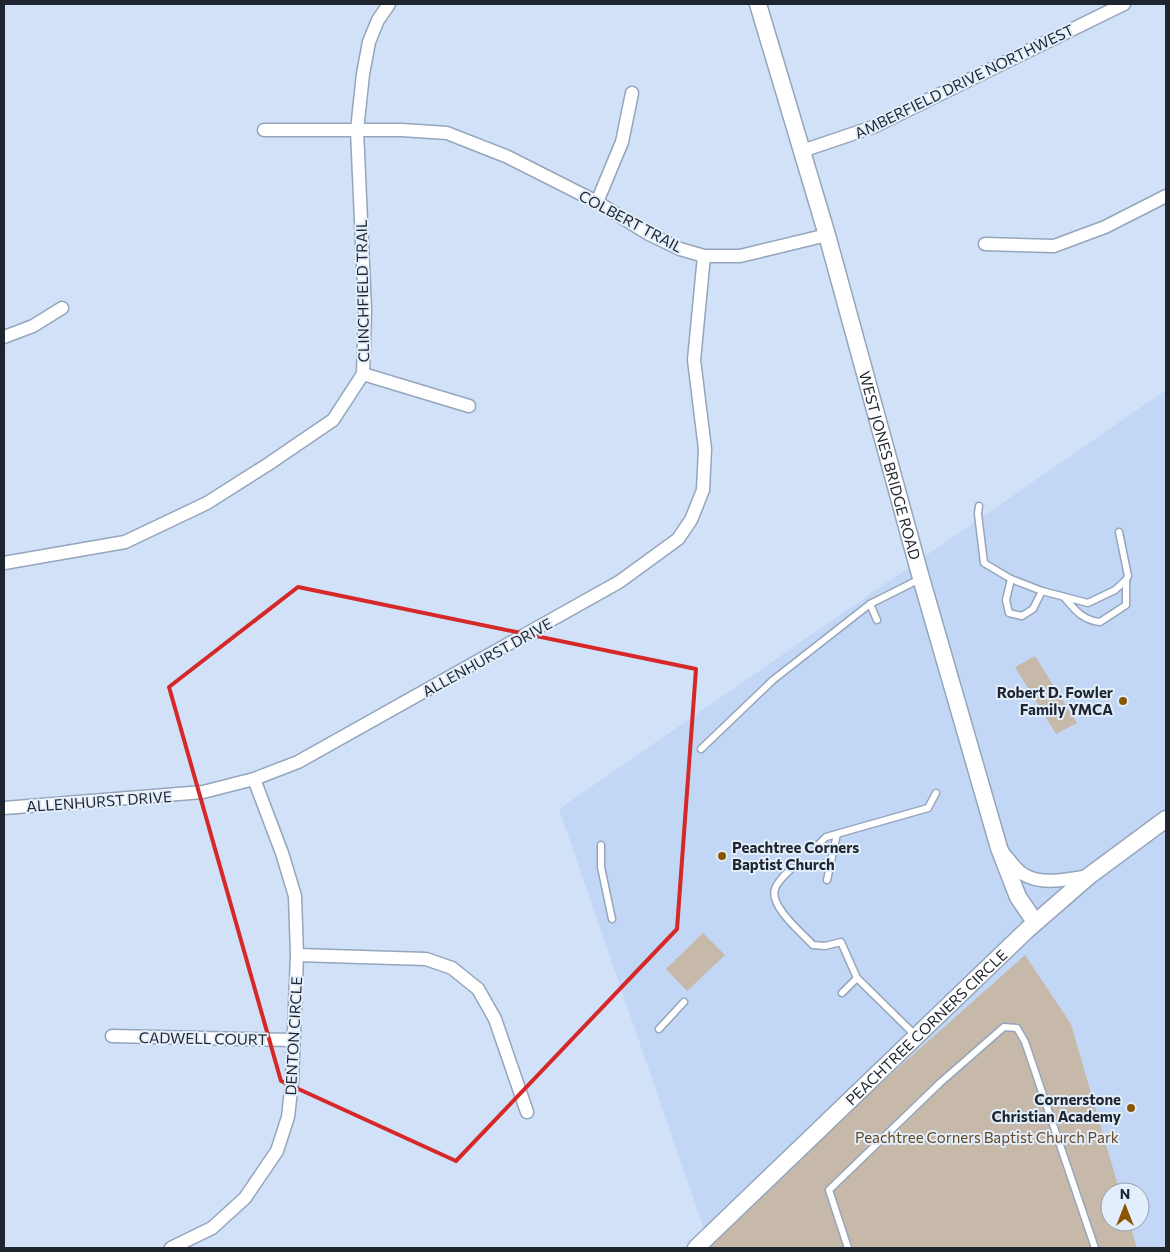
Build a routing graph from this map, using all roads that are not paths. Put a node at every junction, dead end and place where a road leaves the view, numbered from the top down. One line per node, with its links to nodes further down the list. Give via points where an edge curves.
1 (389, 4): 6 (street, CLINCHFIELD TRAIL, via 378,20 370,42)
2 (758, 4): 7 (street, WEST JONES BRIDGE ROAD)
3 (1124, 4): 7 (street, AMBERFIELD DRIVE NORTHWEST, via 874,127)
4 (632, 93): 9 (street, via 622,142)
5 (264, 130): 6 (street, COLBERT TRAIL)
6 (357, 130): 9 (street, COLBERT TRAIL, via 447,133 508,157); 15 (street, CLINCHFIELD TRAIL, via 366,310)
7 (802, 151): 10 (street, WEST JONES BRIDGE ROAD)
8 (1166, 196): 11 (street, via 1104,227 1054,246)
9 (596, 202): 12 (street, COLBERT TRAIL, via 655,237)
10 (827, 235): 12 (street, COLBERT TRAIL, via 740,256); 20 (street, WEST JONES BRIDGE ROAD)
11 (985, 244)
12 (704, 256): 28 (street, ALLENHURST DRIVE, via 694,360 705,449 703,490 691,520 678,539 619,582 298,762)
13 (62, 308): 14 (street, via 33,326)
14 (4, 337)
15 (363, 374): 16 (street); 19 (street, CLINCHFIELD TRAIL, via 332,420 207,503 125,542)
16 (469, 406)
17 (979, 506): 21 (lane, via 984,562)
18 (1119, 532): 22 (lane, via 1128,576)
19 (4, 563)
20 (921, 578): 25 (lane); 35 (street, WEST JONES BRIDGE ROAD)
21 (1011, 579): 23 (lane); 23 (lane, via 1006,600 1009,613 1022,616 1033,609)
22 (1126, 580): 24 (lane, via 1115,590 1088,603); 24 (lane, via 1126,605 1100,622 1079,615)
23 (1042, 591): 24 (lane)
24 (1064, 597)
25 (870, 604): 26 (lane); 27 (lane, via 773,680)
26 (877, 620)
27 (701, 749)
28 (254, 779): 30 (street, ALLENHURST DRIVE, via 194,793); 41 (street, DENTON CIRCLE, via 282,853 294,896)
29 (936, 793): 32 (lane, via 928,808)
30 (4, 808)
31 (1166, 819): 37 (street, PEACHTREE CORNERS CIRCLE)
32 (837, 834): 34 (lane, via 826,837); 38 (lane)
33 (601, 845): 39 (lane, via 601,867)
34 (816, 847)
35 (999, 848): 37 (street, via 1022,874 1039,880); 40 (street, WEST JONES BRIDGE ROAD, via 1018,897)
36 (792, 868): 42 (lane, via 774,890 776,905 814,945 841,942)
37 (1089, 876): 40 (street, PEACHTREE CORNERS CIRCLE)
38 (827, 880)
39 (612, 919)
40 (1036, 922): 46 (street, PEACHTREE CORNERS CIRCLE)
41 (297, 955): 48 (street, DENTON CIRCLE); 49 (street, via 426,959 452,968 478,989 495,1019)
42 (857, 978): 43 (lane); 46 (lane)
43 (842, 993)
44 (684, 1002): 45 (lane)
45 (659, 1029)
46 (915, 1035): 51 (street, PEACHTREE CORNERS CIRCLE)
47 (112, 1036): 48 (street, CADWELL COURT)
48 (293, 1040): 50 (street, DENTON CIRCLE, via 288,1117 277,1151 238,1204 212,1228)
49 (527, 1112)
50 (173, 1248)
51 (696, 1248)
52 (848, 1248): 53 (lane, via 829,1190 941,1082 1004,1027 1017,1028 1025,1042)
53 (1095, 1248)

